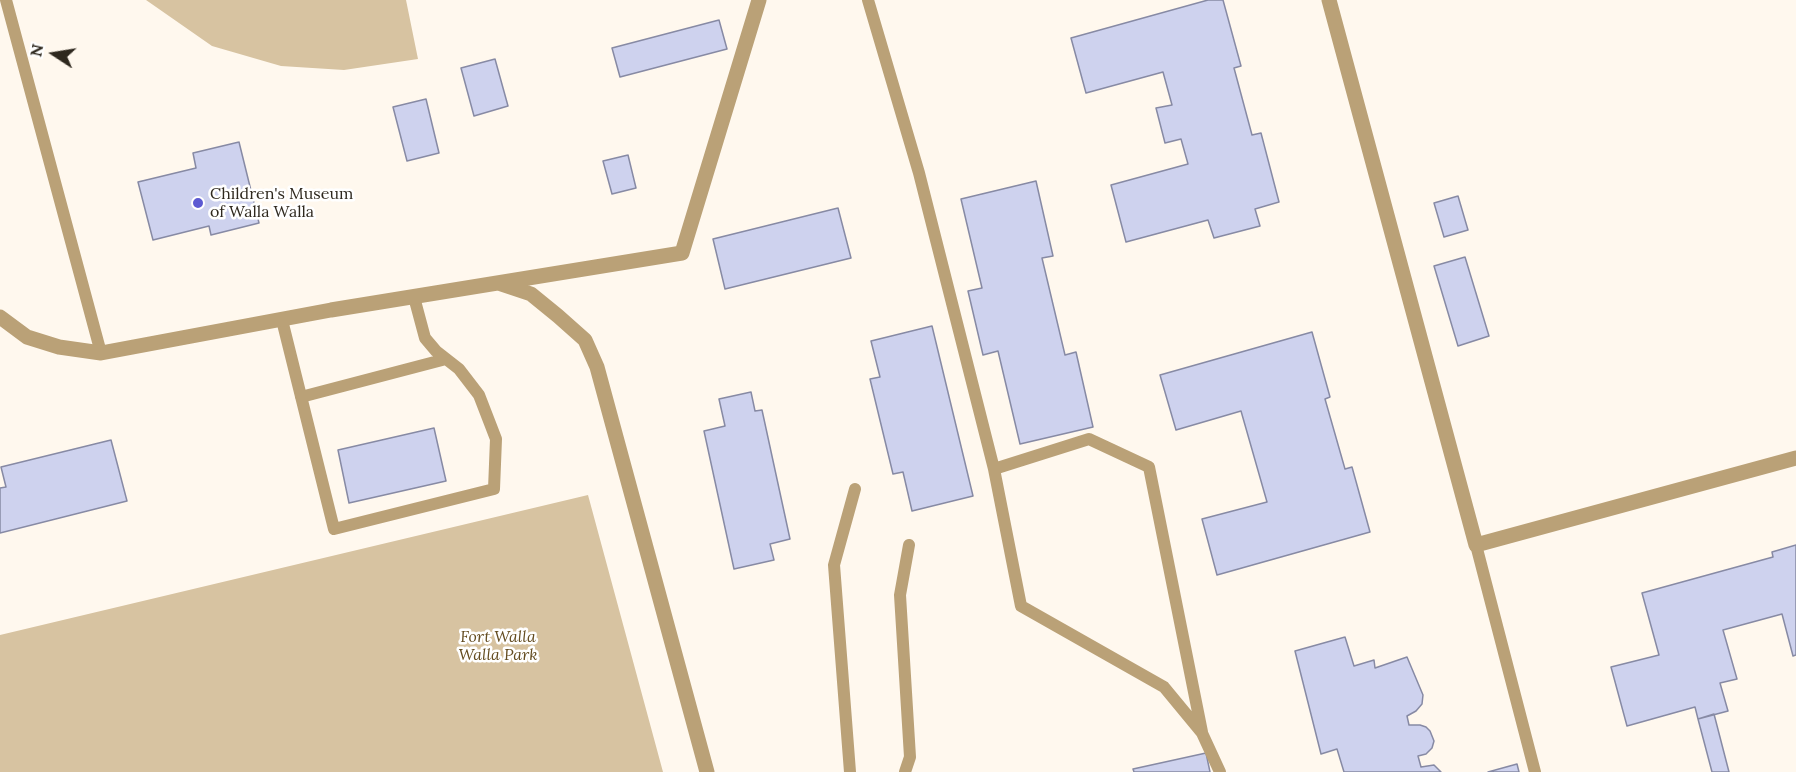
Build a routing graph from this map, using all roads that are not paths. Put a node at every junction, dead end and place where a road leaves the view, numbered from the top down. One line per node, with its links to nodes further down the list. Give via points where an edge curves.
1 (6, 0): 9 (lane)
2 (759, 0): 5 (street, via 682,253)
3 (868, 0): 13 (lane, via 919,173)
4 (1329, 0): 16 (street)
5 (498, 283): 6 (street); 18 (street, via 531,294 558,316 585,340 597,367)
6 (414, 297): 8 (street); 10 (lane, via 425,338)
7 (0, 317): 9 (street, via 27,337 59,347)
8 (282, 320): 9 (street); 11 (lane)
9 (101, 353)
10 (446, 359): 11 (lane); 11 (lane, via 479,395 492,428 496,439 494,489 334,529)
11 (301, 397)
12 (1796, 458): 16 (street)
13 (994, 469): 17 (lane, via 1021,606 1164,687); 17 (lane, via 1089,440 1149,467)
14 (855, 489): 19 (lane, via 834,565)
15 (909, 545): 20 (lane, via 900,595 910,757)
16 (1476, 545): 22 (lane)
17 (1202, 733): 21 (lane)
18 (707, 772)
19 (850, 772)
20 (905, 772)
21 (1220, 772)
22 (1535, 772)

